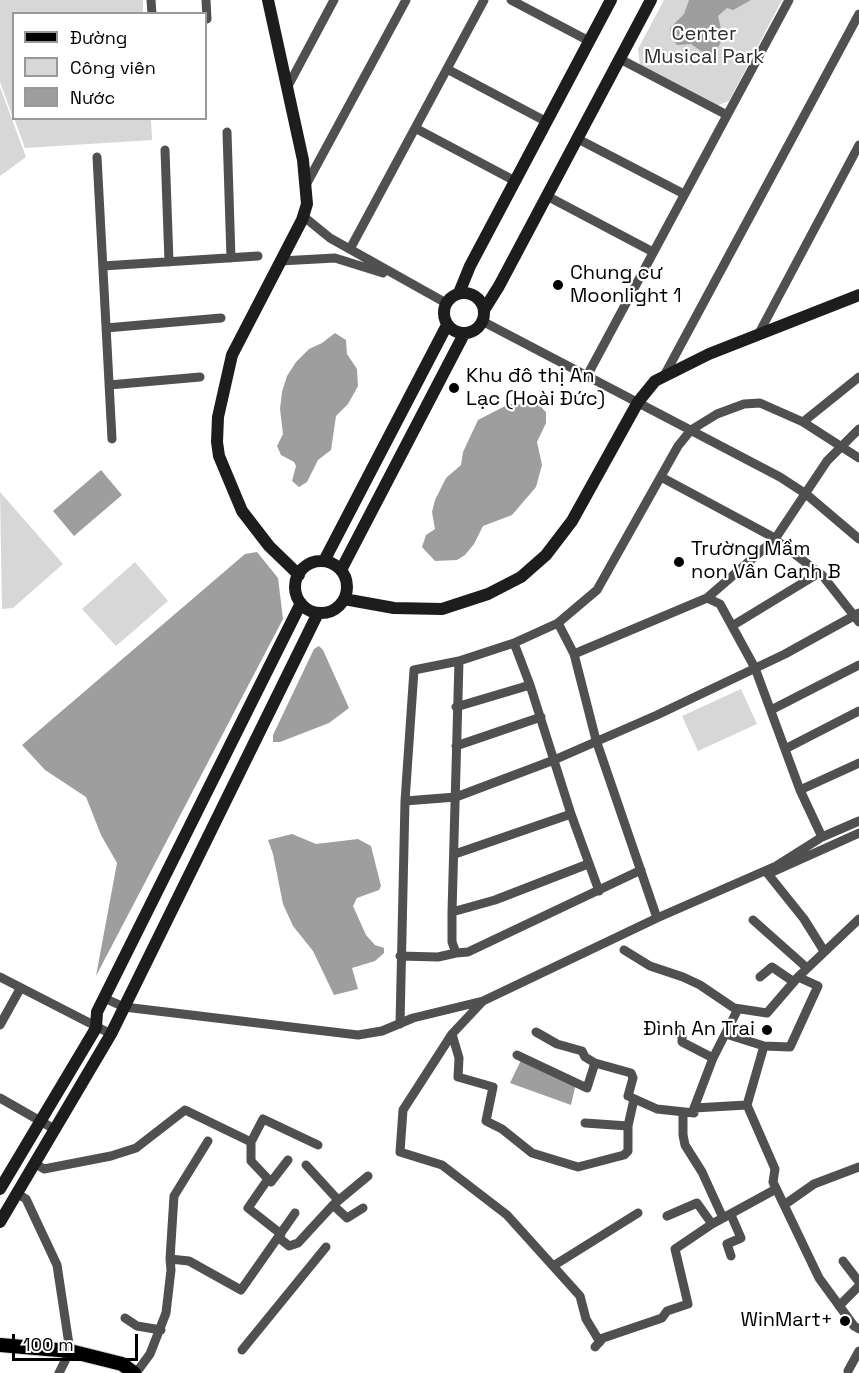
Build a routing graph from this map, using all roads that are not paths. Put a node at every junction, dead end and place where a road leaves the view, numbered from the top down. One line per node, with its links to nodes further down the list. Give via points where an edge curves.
1 (268, 0): 13 (street)
2 (334, 0): 13 (street)
3 (406, 0): 23 (street)
4 (484, 0): 12 (street)
5 (511, 0): 10 (street)
6 (611, 0): 10 (street)
7 (651, 0): 11 (street)
8 (789, 0): 14 (street)
9 (859, 14): 45 (street)
10 (589, 41): 15 (street)
11 (620, 59): 14 (street); 18 (street)
12 (447, 69): 15 (street); 16 (street)
13 (287, 87): 23 (street)
14 (727, 115): 24 (street)
15 (547, 122): 22 (street)
16 (416, 128): 22 (street); 27 (street)
17 (227, 132): 30 (street)
18 (578, 139): 24 (street); 25 (street)
19 (859, 145): 43 (street)
20 (165, 150): 32 (street)
21 (97, 158): 33 (street)
22 (515, 181): 35 (street)
23 (307, 183): 26 (street)
24 (684, 194): 28 (street)
25 (547, 196): 28 (street); 38 (street)
26 (303, 216): 27 (street); 31 (street)
27 (350, 249): 34 (street)
28 (653, 252): 44 (street)
29 (258, 256): 30 (street)
30 (231, 258): 32 (street)
31 (280, 261): 34 (street, via 335,258); 63 (street, via 232,355 220,406 217,442 242,511 269,546)
32 (170, 262): 33 (street)
33 (103, 266): 41 (street)
34 (394, 275): 37 (street)
35 (459, 293): 37 (street); 38 (street, via 477,298)
36 (859, 295): 43 (street)
37 (447, 303): 40 (street, via 443,312)
38 (483, 315): 42 (street, via 477,329); 44 (street)
39 (221, 318): 41 (street)
40 (447, 325): 42 (street); 60 (street)
41 (106, 328): 48 (street)
42 (464, 334): 61 (street)
43 (758, 335): 45 (street)
44 (588, 374): 49 (street)
45 (664, 376): 49 (street)
46 (200, 377): 48 (street)
47 (859, 377): 50 (street)
48 (109, 385): 53 (street)
49 (638, 402): 52 (street); 65 (street, via 572,521 546,555 520,577 480,598 442,609 394,608)
50 (803, 422): 52 (street, via 752,402 717,414); 54 (street)
51 (859, 429): 54 (street)
52 (691, 430): 56 (street); 57 (street)
53 (112, 439)
54 (841, 445): 55 (street); 57 (street)
55 (859, 458)
56 (661, 477): 58 (street); 69 (street, via 600,586)
57 (806, 494): 58 (street); 59 (street)
58 (775, 539): 62 (street); 64 (street)
59 (859, 539)
60 (324, 561): 61 (street); 63 (street, via 307,566)
61 (341, 570): 65 (street, via 347,583)
62 (819, 573): 68 (street); 70 (street)
63 (299, 575): 66 (street, via 296,587)
64 (708, 598): 70 (street, via 720,604); 72 (street)
65 (344, 599): 67 (street, via 332,611)
66 (301, 603): 67 (street); 110 (street)
67 (318, 613): 112 (street)
68 (858, 617): 75 (street)
69 (558, 623): 71 (street); 72 (street)
70 (732, 626): 75 (street)
71 (514, 643): 73 (street); 76 (street)
72 (574, 654): 81 (street)
73 (459, 661): 77 (street); 88 (street, via 414,670)
74 (859, 665): 78 (street)
75 (755, 668): 78 (street); 81 (street)
76 (530, 685): 77 (street); 80 (street)
77 (456, 707): 82 (street)
78 (771, 710): 83 (street)
79 (859, 711): 83 (street)
80 (541, 717): 82 (street); 84 (street)
81 (596, 740): 84 (street); 95 (street)
82 (456, 746): 87 (street)
83 (785, 749): 86 (street)
84 (554, 760): 87 (street); 89 (street)
85 (859, 763): 86 (street)
86 (800, 790): 92 (street)
87 (456, 796): 88 (street); 93 (street)
88 (405, 801): 104 (street)
89 (571, 814): 93 (street); 94 (street)
90 (859, 821): 92 (street)
91 (859, 833): 102 (street, via 768,874)
92 (822, 837): 98 (street, via 776,866)
93 (455, 854): 97 (street)
94 (588, 864): 96 (street); 97 (street)
95 (641, 870): 96 (street); 98 (street)
96 (599, 891): 103 (street, via 468,952)
97 (452, 912): 103 (street)
98 (657, 918): 111 (street)
99 (859, 919): 102 (street)
100 (753, 920): 105 (street)
101 (624, 950): 113 (street, via 650,966 683,976)
102 (824, 951): 105 (street)
103 (456, 953): 104 (street, via 438,957)
104 (400, 956): 115 (street)
105 (807, 968): 108 (street)
106 (0, 978): 109 (street)
107 (760, 978): 108 (street, via 772,967)
108 (796, 979): 113 (street, via 767,1013); 122 (street, via 818,986 790,1047)
109 (20, 989): 114 (street); 116 (street)
110 (104, 998): 112 (street); 116 (street, via 97,1011)
111 (483, 1001): 115 (street); 119 (street)
112 (124, 1007): 115 (street, via 358,1035); 118 (street)
113 (738, 1009): 121 (street)
114 (0, 1024)
115 (400, 1024)
116 (96, 1028): 118 (street); 131 (street)
117 (536, 1032): 125 (street, via 557,1044 582,1051)
118 (111, 1034): 134 (street)
119 (452, 1034): 133 (street, via 459,1058 458,1077 493,1087 486,1121 532,1153 578,1167 624,1155 628,1151); 161 (street, via 404,1110 400,1152 449,1169 507,1215)
120 (682, 1034): 124 (street, via 682,1042)
121 (726, 1034): 122 (street); 124 (street)
122 (765, 1046): 128 (street)
123 (517, 1055): 125 (street, via 587,1088)
124 (713, 1058): 129 (street)
125 (595, 1063): 127 (street, via 631,1073 628,1096)
126 (0, 1098): 131 (street)
127 (634, 1099): 130 (street, via 657,1109); 133 (street)
128 (747, 1105): 129 (street); 145 (street, via 774,1169)
129 (694, 1108): 130 (street, via 694,1113)
130 (683, 1112): 153 (street, via 685,1145)
131 (41, 1122): 134 (street); 144 (street)
132 (585, 1123): 133 (street)
133 (628, 1125)
134 (56, 1130): 139 (street)
135 (208, 1142): 159 (street, via 174,1196)
136 (251, 1142): 137 (street, via 263,1119); 139 (street, via 185,1110 136,1148 44,1169); 143 (street, via 251,1161)
137 (318, 1145)
138 (288, 1160): 143 (street, via 272,1182)
139 (36, 1164): 146 (street)
140 (306, 1165): 147 (street)
141 (859, 1168): 148 (street, via 814,1184)
142 (368, 1176): 147 (street)
143 (268, 1179): 156 (street, via 248,1208)
144 (0, 1189)
145 (776, 1189): 148 (street); 153 (street)
146 (22, 1196): 154 (street); 169 (street, via 57,1265)
147 (335, 1203): 149 (street, via 347,1218); 156 (street, via 298,1243 289,1246)
148 (784, 1205): 163 (street, via 819,1278)
149 (363, 1208)
150 (295, 1213): 156 (street)
151 (638, 1214): 161 (street)
152 (667, 1216): 155 (street, via 697,1203)
153 (727, 1216): 155 (street); 158 (street, via 741,1238 727,1245)
154 (0, 1222)
155 (712, 1224): 161 (street, via 675,1249 688,1304 597,1344 580,1296)
156 (279, 1235): 159 (street, via 241,1290 189,1262)
157 (326, 1247): 168 (street)
158 (731, 1257)
159 (170, 1259): 166 (street)
160 (843, 1261): 162 (street)
161 (553, 1266)
162 (859, 1284): 163 (street)
163 (839, 1306): 165 (street)
164 (125, 1318): 166 (street, via 137,1326)
165 (859, 1329)
166 (161, 1330): 173 (street, via 150,1354)
167 (0, 1345): 169 (main road)
168 (242, 1350)
169 (70, 1351): 172 (street); 173 (main road, via 122,1364)
170 (859, 1351): 171 (street)
171 (848, 1371)
172 (58, 1373)
173 (135, 1373)

